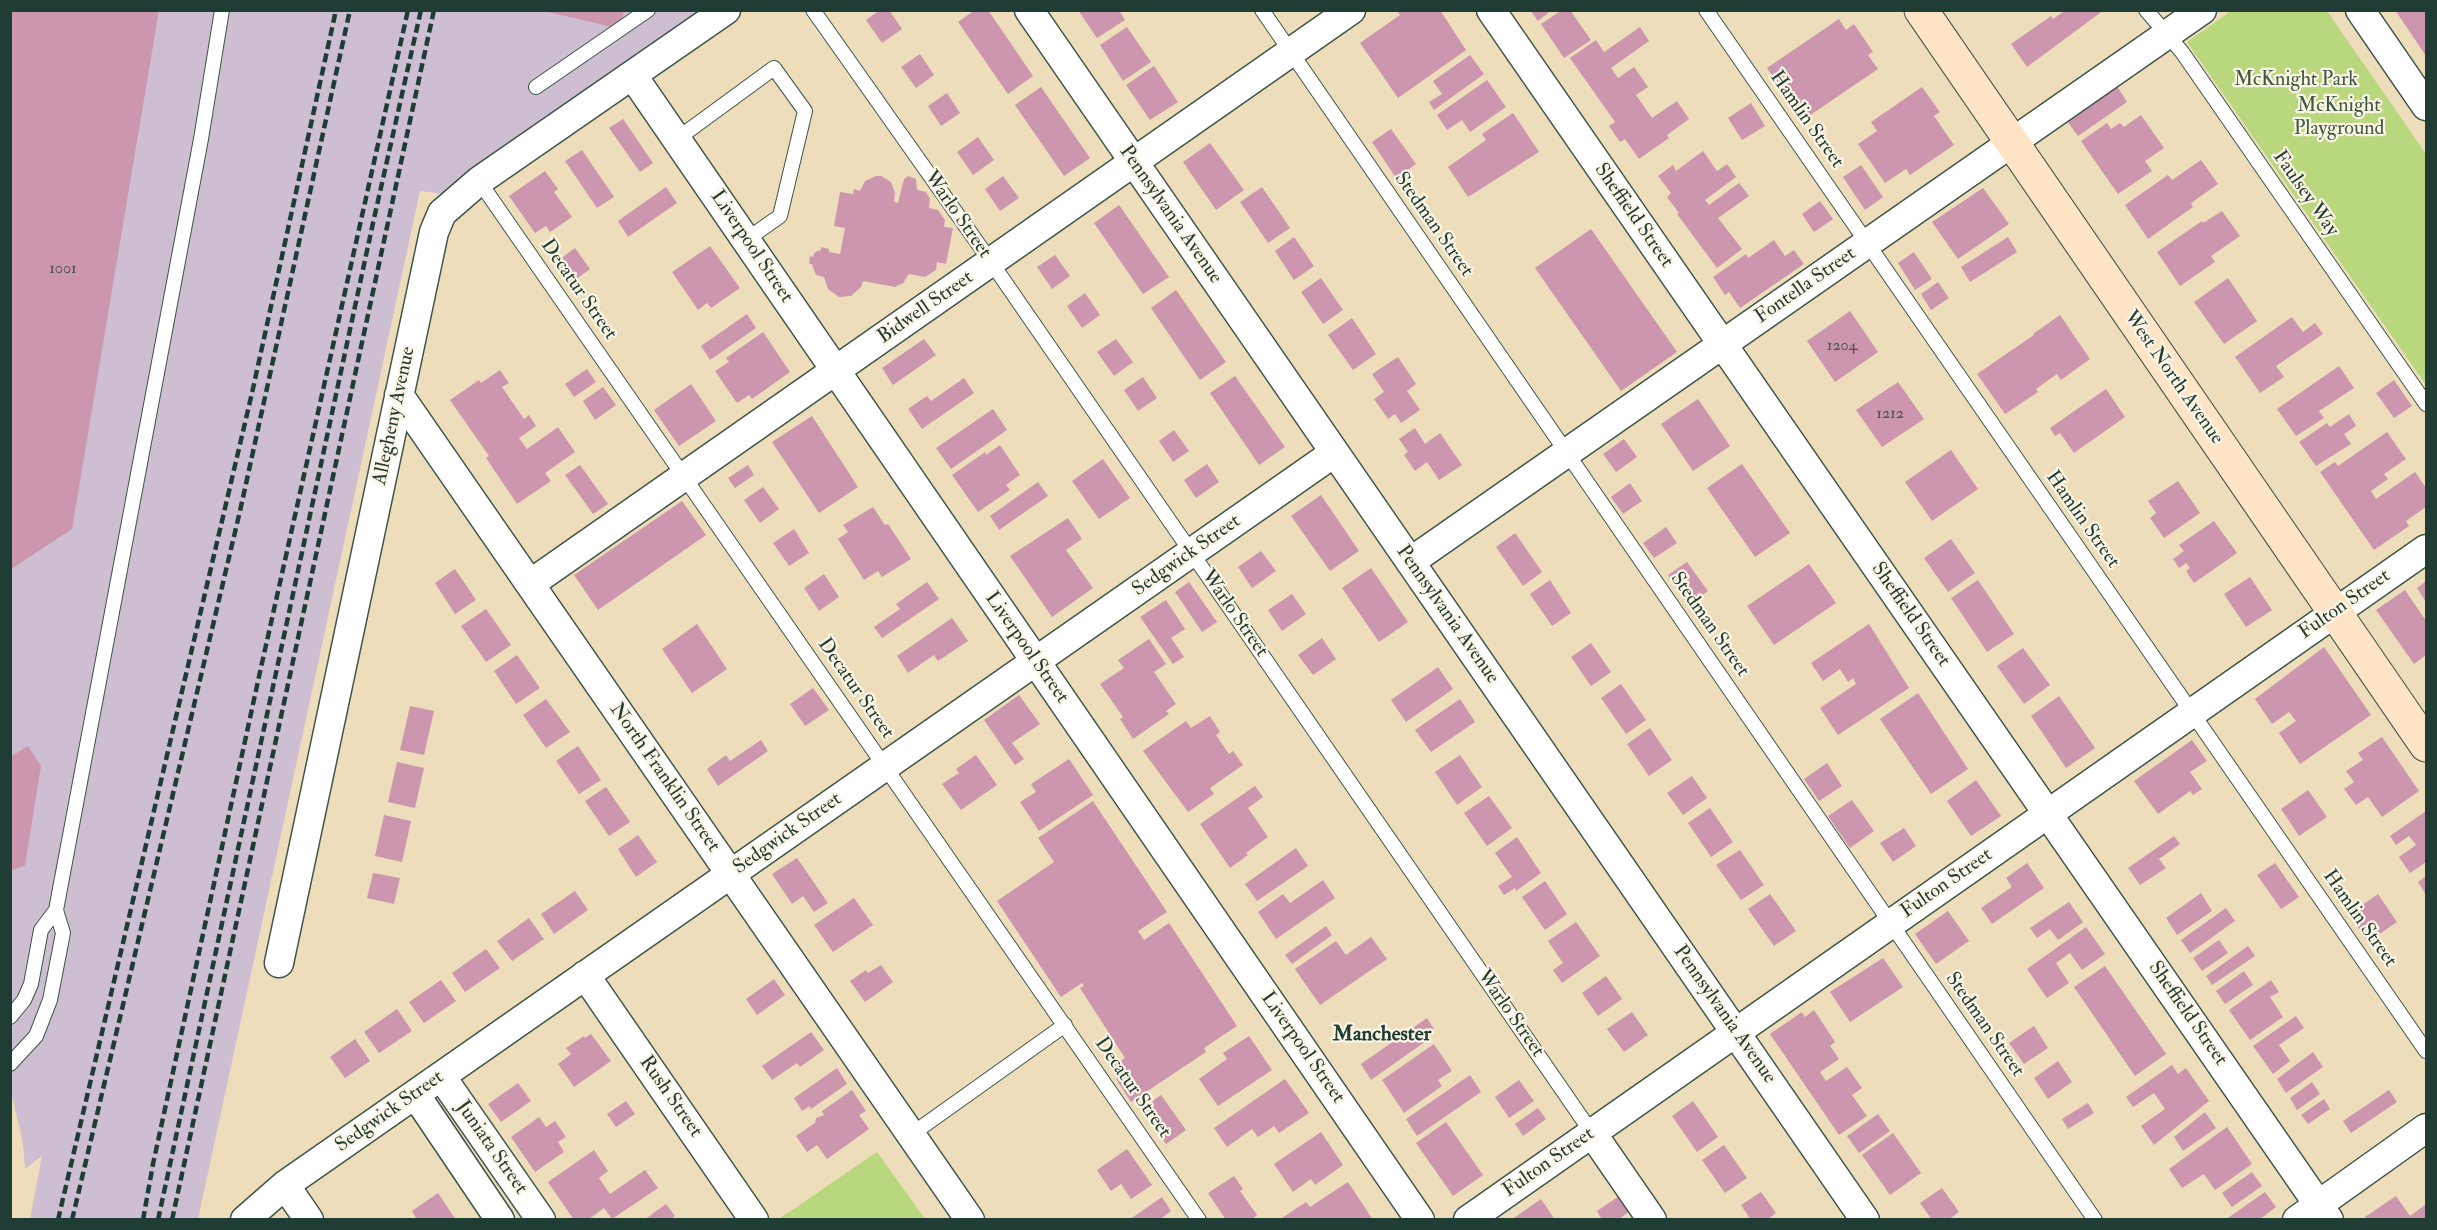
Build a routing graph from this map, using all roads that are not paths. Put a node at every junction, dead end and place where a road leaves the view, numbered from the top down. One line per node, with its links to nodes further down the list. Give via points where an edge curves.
1 (222, 10): 44 (lane)
2 (648, 10): 17 (lane)
3 (726, 10): 16 (street, Allegheny Avenue)
4 (813, 10): 25 (lane, Warlo Street)
5 (1262, 10): 15 (lane)
6 (1351, 10): 15 (street, Bidwell Street)
7 (1491, 10): 26 (street, Sheffield Street)
8 (1706, 10): 24 (lane, Hamlin Street)
9 (1921, 10): 20 (street, West North Avenue)
10 (2146, 10): 14 (lane, Faulsey Way)
11 (2202, 10): 14 (street, Fontella Street)
12 (2360, 10): 18 (street)
13 (1036, 16): 21 (street, Pennsylvania Avenue)
14 (2167, 35): 20 (street, Fontella Street); 29 (lane, Faulsey Way, via 2182,51)
15 (1290, 53): 21 (street, Bidwell Street); 31 (lane, Stedman Street)
16 (633, 76): 19 (street, Liverpool Street); 22 (street, Allegheny Avenue)
17 (536, 87)
18 (2427, 106)
19 (677, 139): 23 (street, Liverpool Street); 23 (lane, via 774,68 805,111 780,216)
20 (2012, 143): 24 (street, Fontella Street); 37 (street, West North Avenue)
21 (1134, 162): 25 (street, Bidwell Street); 30 (street, Pennsylvania Avenue)
22 (479, 181): 28 (street, Allegheny Avenue, via 442,213 434,232); 32 (lane, Decatur Street)
23 (746, 240): 27 (street, Liverpool Street)
24 (1868, 244): 26 (street, Fontella Street); 39 (lane, Hamlin Street)
25 (991, 262): 27 (street, Bidwell Street); 34 (lane, Warlo Street)
26 (1722, 345): 31 (street, Fontella Street); 42 (street, Sheffield Street)
27 (836, 370): 32 (street, Bidwell Street); 38 (street, Liverpool Street)
28 (399, 395): 36 (street, North Franklin Street); 46 (street, Allegheny Avenue)
29 (2427, 404)
30 (1335, 453): 34 (street, Sedgwick Street); 35 (street, Pennsylvania Avenue)
31 (1567, 453): 35 (street, Fontella Street); 45 (lane, Stedman Street)
32 (684, 477): 36 (street, Bidwell Street); 41 (lane, Decatur Street)
33 (2427, 549): 37 (street, Fulton Street)
34 (1191, 553): 38 (street, Sedgwick Street); 56 (lane, Warlo Street)
35 (1410, 562): 50 (street, Pennsylvania Avenue)
36 (530, 584): 43 (street, North Franklin Street)
37 (2335, 613): 39 (street, Fulton Street); 40 (street, West North Avenue)
38 (1036, 661): 41 (street, Sedgwick Street); 67 (street, Liverpool Street)
39 (2192, 712): 42 (street, Fulton Street); 51 (lane, Hamlin Street)
40 (2427, 745)
41 (885, 766): 43 (street, Sedgwick Street); 49 (lane, Decatur Street)
42 (2048, 814): 45 (street, Fulton Street); 59 (street, Sheffield Street)
43 (730, 874): 47 (street, Sedgwick Street); 57 (street, North Franklin Street)
44 (56, 910): 48 (lane, via 41,930 31,984); 52 (lane, via 63,933 50,1000 36,1036)
45 (1891, 924): 50 (street, Fulton Street); 71 (lane, Stedman Street)
46 (279, 963)
47 (585, 975): 53 (street, Sedgwick Street); 64 (street, Rush Street)
48 (10, 1017)
49 (1065, 1025): 57 (lane); 66 (lane, Decatur Street)
50 (1736, 1032): 56 (street, Fulton Street); 70 (street, Pennsylvania Avenue)
51 (2427, 1051)
52 (10, 1064)
53 (441, 1076): 54 (street, Sedgwick Street); 63 (street, Juniata Street)
54 (415, 1094): 58 (street, Sedgwick Street); 62 (street, Juniata Street)
55 (2427, 1128): 59 (street)
56 (1592, 1133): 68 (street, Fulton Street); 69 (street, Warlo Street)
57 (912, 1134): 65 (street, North Franklin Street)
58 (285, 1185): 60 (street, Sedgwick Street); 61 (street)
59 (2315, 1214)
60 (245, 1220)
61 (309, 1220)
62 (500, 1220)
63 (540, 1220)
64 (754, 1220)
65 (970, 1220)
66 (1199, 1220)
67 (1420, 1220)
68 (1468, 1220)
69 (1652, 1220)
70 (1865, 1220)
71 (2095, 1220)

